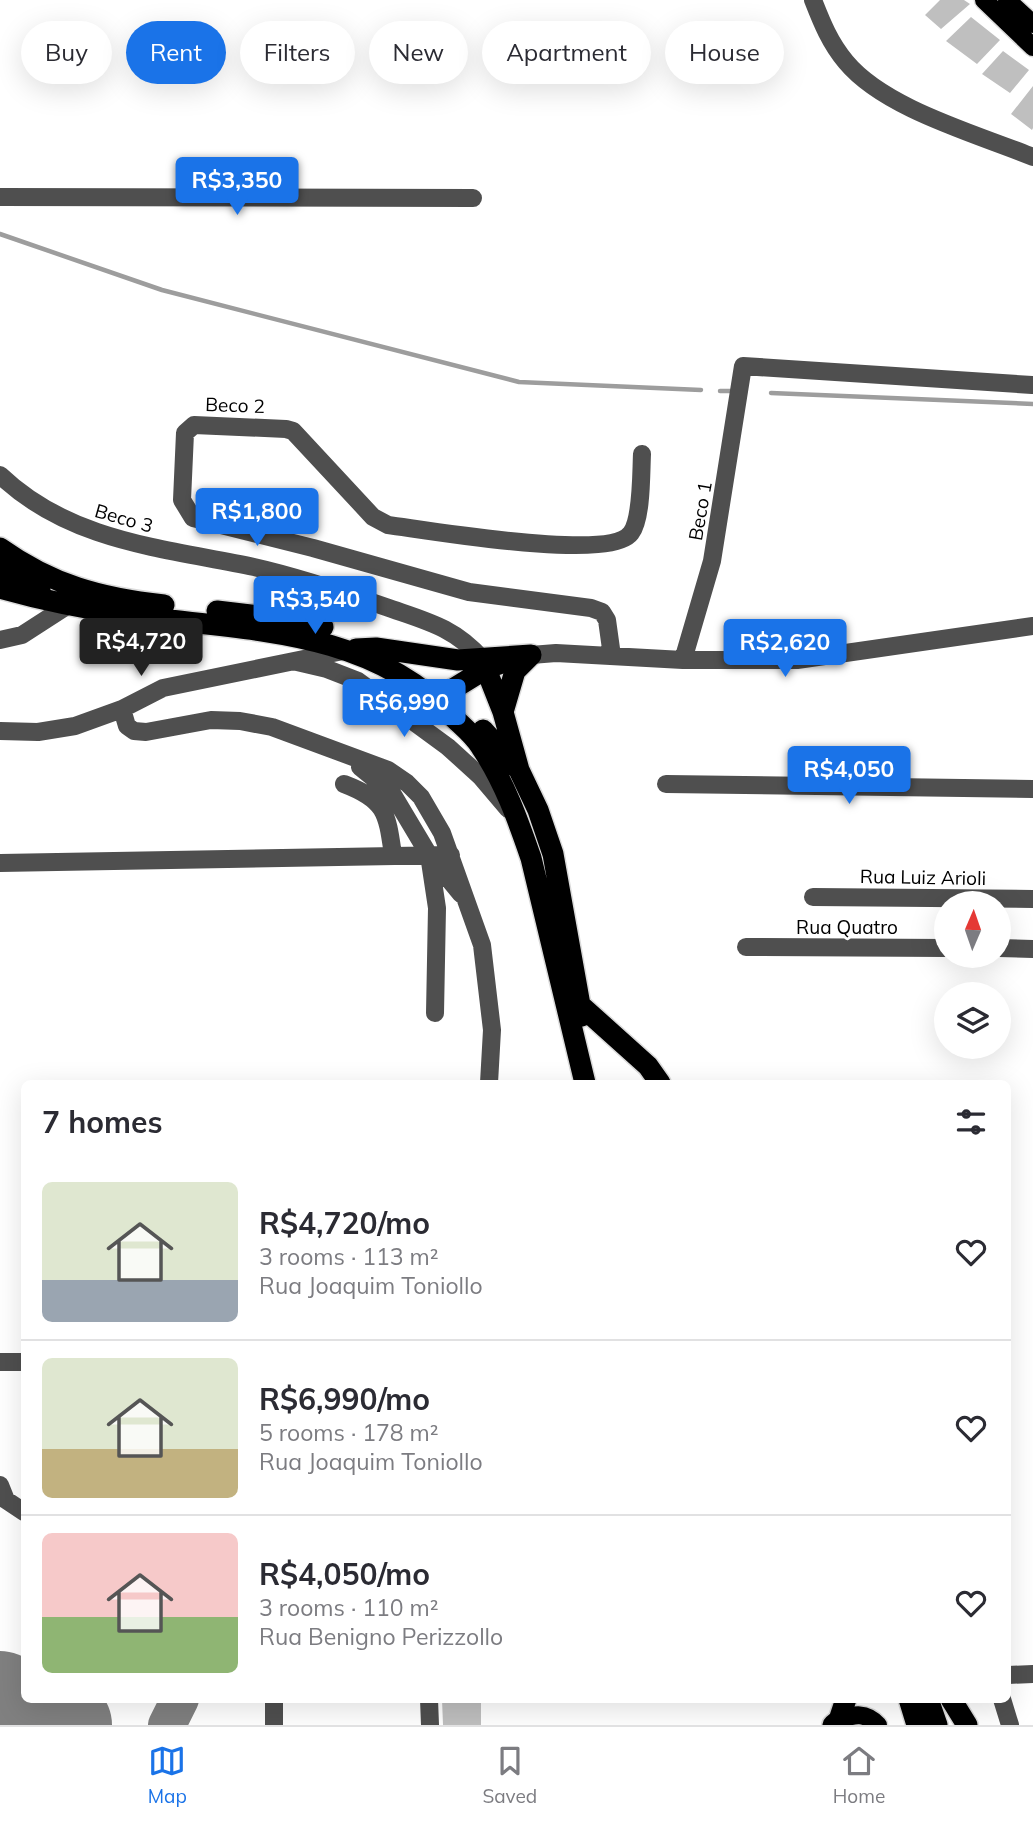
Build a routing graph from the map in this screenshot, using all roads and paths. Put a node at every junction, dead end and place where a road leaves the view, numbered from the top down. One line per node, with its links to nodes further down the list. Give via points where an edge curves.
1 (813, 0): 6 (street, via 825,32 846,63 866,81 923,112)
2 (984, 0): 5 (main road)
3 (1007, 0): 4 (main road)
4 (1033, 24)
5 (1033, 47)
6 (1033, 157)
7 (0, 197): 8 (street)
8 (473, 198)
9 (1032, 385): 23 (street, Beco 1, via 743,366 712,561)
10 (642, 454): 21 (street, Beco 2, via 636,525 630,536 620,543 555,546 388,525 373,517 286,429 194,425 185,433 182,500 193,518 469,592 590,608 602,612 607,620)
11 (0, 475): 24 (street, Beco 3, via 52,515 85,530 257,568 351,595 452,631)
12 (0, 548): 18 (highway, via 68,587 142,603 286,619 335,630)
13 (0, 568): 15 (highway)
14 (0, 588): 15 (highway)
15 (70, 604): 17 (street, via 22,635); 19 (highway, via 284,633)
16 (1033, 626): 23 (street, via 797,660)
17 (0, 640)
18 (376, 648): 19 (highway); 24 (highway); 25 (highway)
19 (350, 649): 22 (street); 34 (highway, via 404,675 439,701 480,744)
20 (531, 655): 21 (street); 24 (highway); 27 (highway, via 515,671)
21 (612, 656): 23 (street)
22 (286, 660): 26 (street, via 163,688); 34 (street, via 358,681 456,754)
23 (683, 660)
24 (484, 664): 25 (highway); 27 (highway)
25 (448, 692): 30 (highway)
26 (122, 709): 28 (street, via 75,726 38,732); 29 (street, via 127,726 134,730 240,721 272,727)
27 (503, 712): 30 (highway)
28 (0, 731)
29 (339, 753): 36 (street, via 392,793); 37 (street, via 388,770 407,783 433,815)
30 (519, 770): 46 (highway, via 552,854)
31 (344, 784): 35 (street, via 366,792 387,816)
32 (666, 784): 33 (street)
33 (1033, 789)
34 (519, 822): 49 (highway)
35 (393, 855): 36 (street); 38 (street)
36 (429, 855): 37 (street); 41 (street); 47 (street, via 436,908)
37 (452, 855): 41 (street)
38 (0, 863)
39 (813, 897): 40 (street, Rua Luiz Arioli)
40 (1033, 899)
41 (468, 903): 48 (street, via 482,945 492,1030)
42 (746, 947): 43 (street, Rua Quatro)
43 (934, 948)
44 (1012, 948): 45 (street)
45 (1033, 948)
46 (579, 1004): 50 (highway); 51 (highway)
47 (435, 1013)
48 (489, 1080)
49 (584, 1080)
50 (598, 1080)
51 (658, 1080)
52 (0, 1362): 53 (street)
53 (21, 1362)
54 (0, 1485): 55 (street, via 6,1500)
55 (21, 1510)
56 (1033, 1674): 57 (street)
57 (1011, 1675)
58 (274, 1703): 66 (street)
59 (429, 1703): 67 (street)
60 (844, 1703): 65 (highway)
61 (910, 1703): 69 (highway)
62 (929, 1703): 70 (highway)
63 (953, 1703): 71 (highway)
64 (1003, 1703): 72 (street)
65 (837, 1723): 68 (main road, via 853,1714 871,1718)
66 (274, 1725)
67 (430, 1725)
68 (877, 1725)
69 (917, 1725)
70 (937, 1725)
71 (967, 1725)
72 (1010, 1725)

